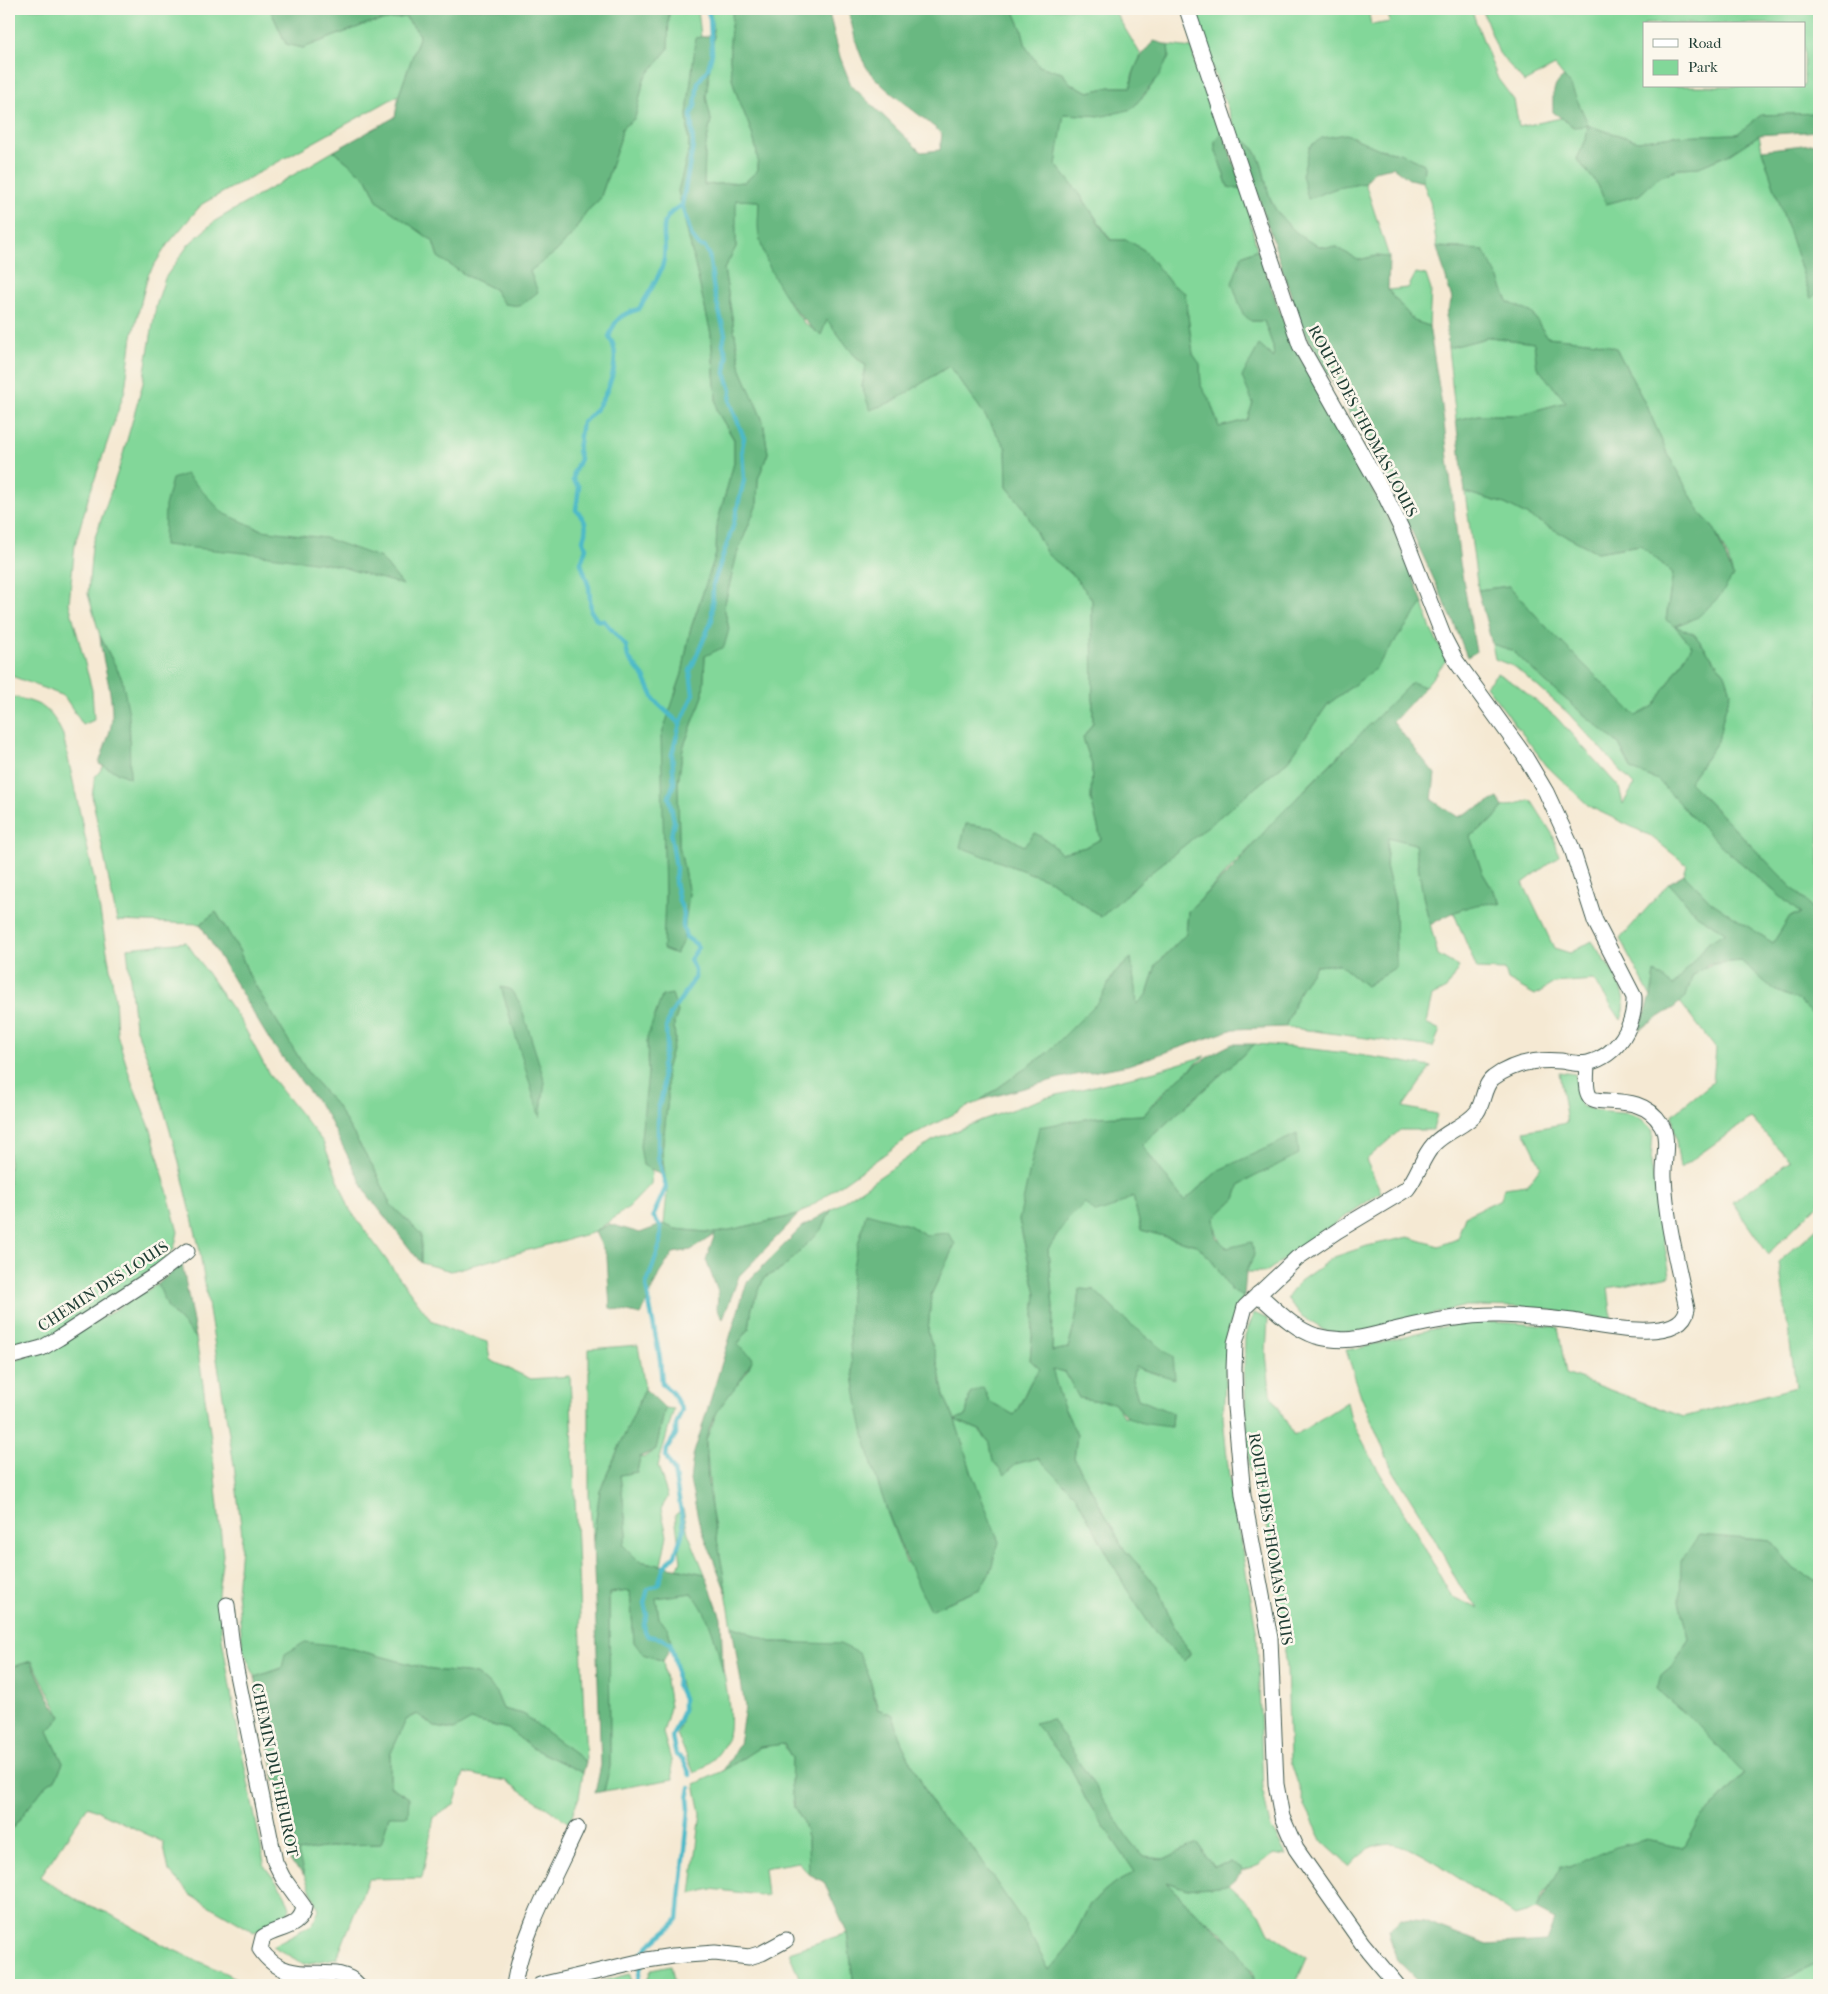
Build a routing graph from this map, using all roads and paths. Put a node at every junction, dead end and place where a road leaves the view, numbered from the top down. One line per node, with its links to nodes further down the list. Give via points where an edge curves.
1 (1187, 9): 2 (street, ROUTE DES THOMAS LOUIS, via 1300,345 1386,497 1456,661 1524,755 1546,792 1571,846 1595,921 1634,997 1635,1011 1623,1038 1611,1051)
2 (1587, 1063): 4 (street, ROUTE DES THOMAS LOUIS, via 1536,1060 1491,1080 1479,1110 1436,1142 1407,1189 1298,1258); 4 (street, via 1590,1098 1635,1104 1662,1125 1668,1226 1686,1309 1685,1317 1679,1323 1618,1330 1531,1317 1467,1316 1358,1340 1338,1340 1315,1336 1297,1326)
3 (187, 1251): 5 (street, CHEMIN DES LOUIS, via 59,1338 42,1348)
4 (1258, 1294): 12 (street, ROUTE DES THOMAS LOUIS, via 1245,1307 1239,1323 1235,1352 1235,1407 1243,1495 1270,1638 1276,1784 1282,1817 1296,1849 1362,1943)
5 (9, 1357)
6 (227, 1605): 9 (street, CHEMIN DU THEUROT, via 233,1655 276,1862 283,1878 304,1907 298,1921 263,1937 260,1949 277,1966 292,1972 343,1975)
7 (577, 1828): 10 (street, via 528,1936)
8 (786, 1940): 11 (street, via 762,1953 748,1956 695,1953 641,1961)
9 (358, 1985)
10 (514, 1985)
11 (540, 1985)
12 (1396, 1985)

